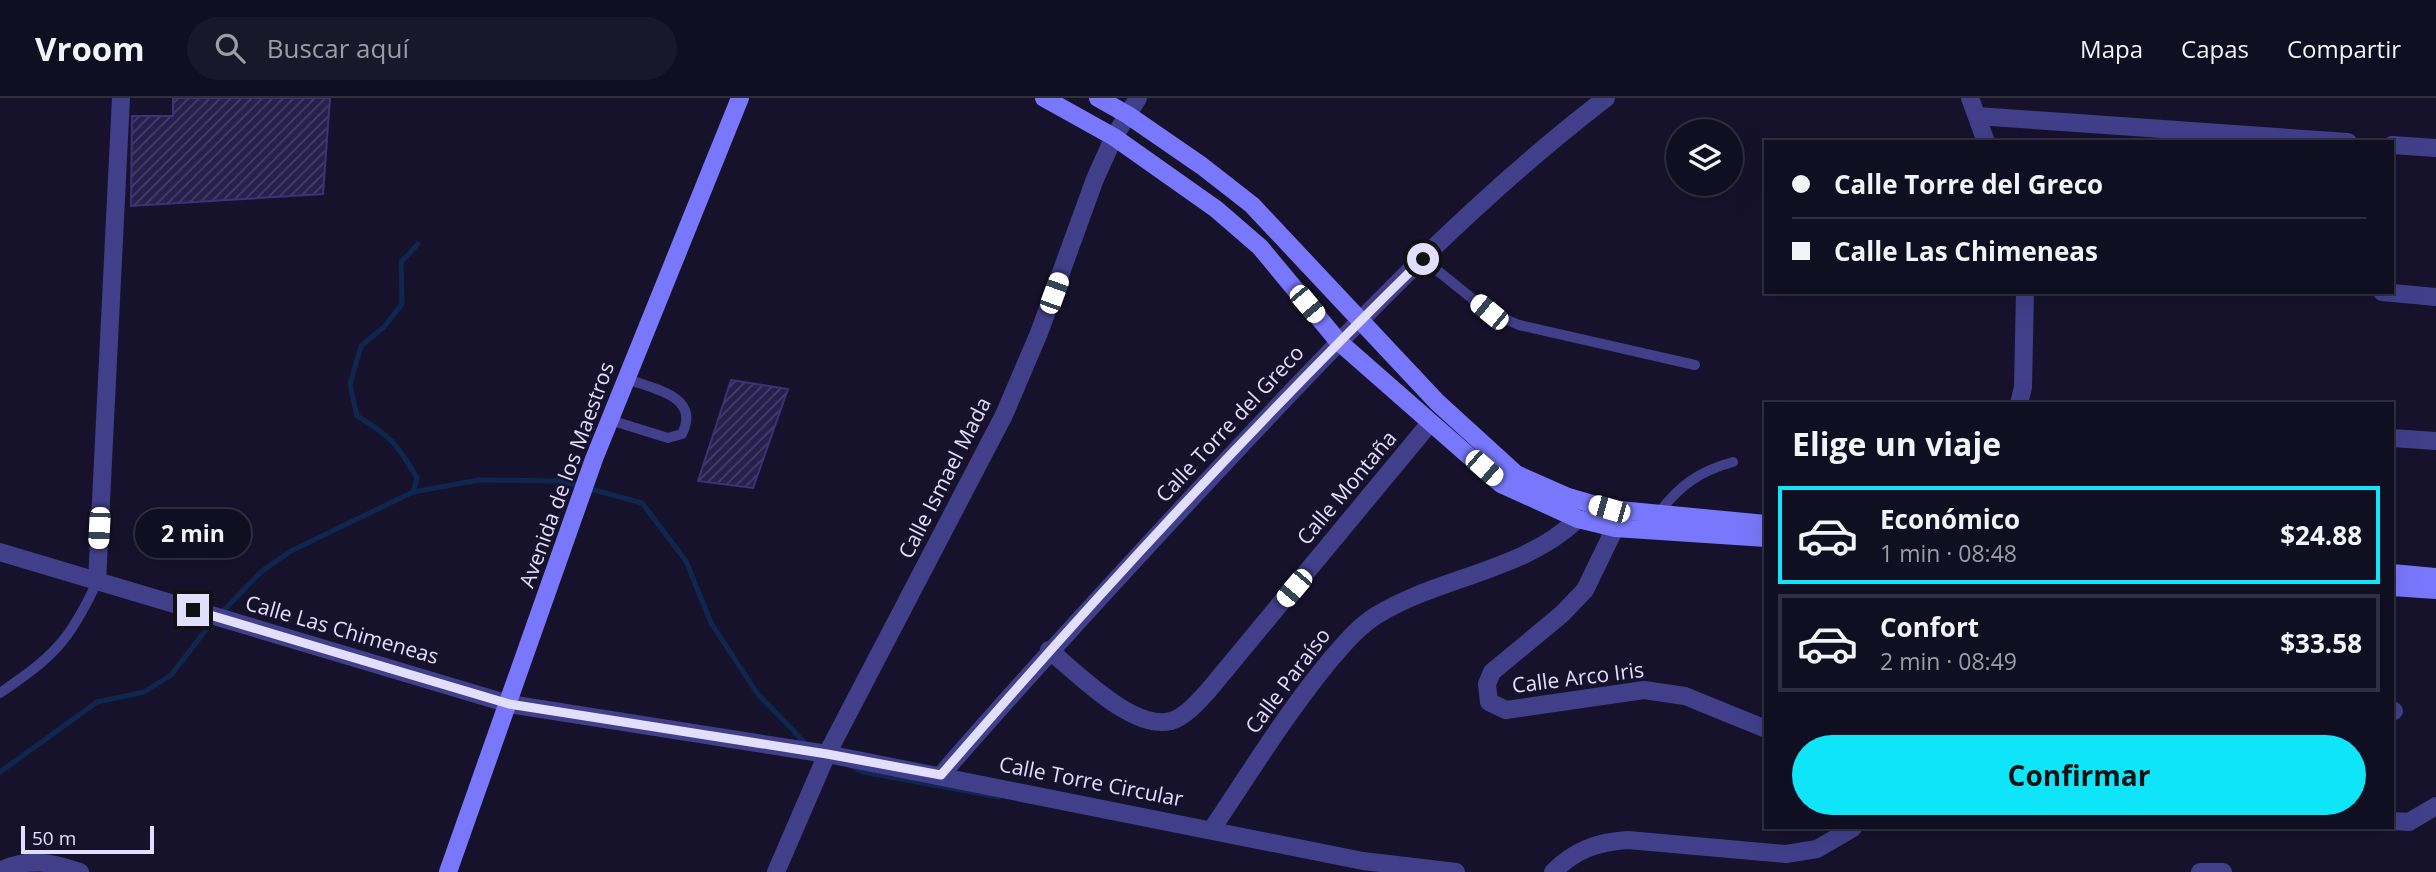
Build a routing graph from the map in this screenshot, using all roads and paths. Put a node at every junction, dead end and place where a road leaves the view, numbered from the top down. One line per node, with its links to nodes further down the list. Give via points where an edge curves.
1 (121, 98): 37 (street)
2 (740, 98): 22 (street, Avenida de los Maestros)
3 (1044, 98): 10 (street)
4 (1098, 98): 8 (street)
5 (1138, 98): 8 (street, Calle Ismael Mada)
6 (1605, 98): 15 (street, Calle Torre del Greco, via 1536,152)
7 (1970, 98): 9 (street)
8 (1128, 114): 10 (street, Calle Ismael Mada); 19 (street, via 1251,205)
9 (1978, 116): 11 (street); 12 (street)
10 (1114, 137): 20 (street, via 1216,209 1260,247); 44 (street, Calle Ismael Mada, via 1004,415)
11 (1985, 140)
12 (2320, 140)
13 (2394, 145): 14 (street)
14 (2436, 148)
15 (1423, 259): 19 (street, Calle Torre del Greco); 21 (lane, via 1489,312 1519,325)
16 (2394, 293): 18 (street)
17 (2025, 294): 23 (street)
18 (2436, 297)
19 (1360, 321): 20 (street, Calle Torre del Greco); 29 (street, via 1437,402 1516,474 1609,509)
20 (1338, 341): 25 (street); 40 (street, Calle Torre del Greco)
21 (1695, 365)
22 (627, 379): 24 (street, Avenida de los Maestros); 24 (lane, via 679,399 687,409 688,422 682,434 668,438)
23 (2019, 402)
24 (610, 420): 42 (street, Avenida de los Maestros)
25 (1430, 423): 30 (street, via 1501,484); 40 (street, Calle Montaña, via 1208,691 1172,721 1152,723 1131,715)
26 (2394, 438): 27 (street)
27 (2436, 441)
28 (1733, 462): 29 (lane, via 1697,474)
29 (1658, 514): 31 (street)
30 (1578, 519): 32 (street); 48 (street, Calle Paraíso, via 1562,534 1520,558 1417,596 1377,615 1353,634 1303,692)
31 (1764, 524)
32 (1615, 528): 33 (street); 43 (street, Calle Arco Iris, via 1585,590 1492,672 1487,684 1489,702 1507,710 1644,690 1685,696)
33 (1764, 538)
34 (0, 552): 37 (street, Calle Las Chimeneas)
35 (2394, 573): 36 (street)
36 (2436, 577)
37 (97, 582): 41 (lane, via 54,654); 42 (street, Calle Las Chimeneas)
38 (2394, 587): 39 (street)
39 (2436, 590)
40 (1049, 650): 45 (street, Calle Torre del Greco)
41 (0, 693)
42 (509, 704): 44 (street, Calle Torre Circular); 53 (street, Avenida de los Maestros)
43 (1764, 728)
44 (827, 754): 45 (street, Calle Torre Circular); 54 (street, Calle Ismael Mada)
45 (941, 775): 48 (street, Calle Torre Circular)
46 (2436, 806): 47 (street, via 2409,822)
47 (2394, 821)
48 (1212, 829): 50 (street, Calle Torre Circular)
49 (1851, 829): 56 (street, via 1818,849 1786,854 1628,840 1602,842 1582,849)
50 (1364, 866): 55 (street, Calle Torre Circular)
51 (0, 871): 52 (street, via 20,861)
52 (80, 872)
53 (448, 872)
54 (776, 872)
55 (1456, 872)
56 (1553, 872)
57 (2200, 872): 58 (street)
58 (2223, 872)

